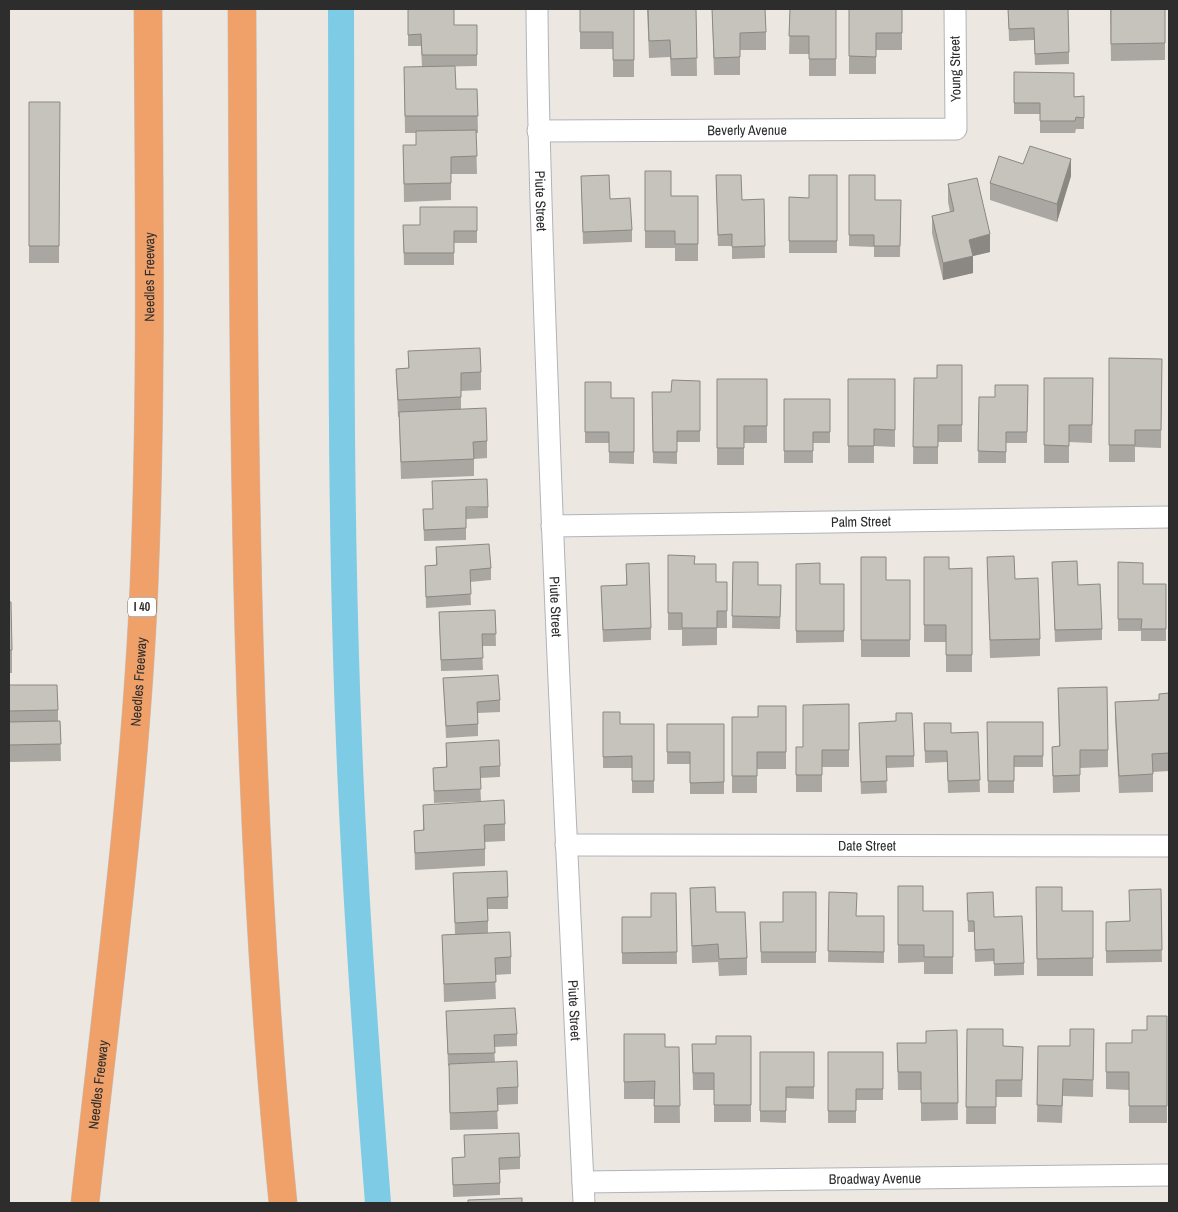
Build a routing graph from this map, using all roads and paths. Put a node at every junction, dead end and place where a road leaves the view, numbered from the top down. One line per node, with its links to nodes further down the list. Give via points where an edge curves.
1 (148, 9): 13 (highway, Needles Freeway / I 40, via 150,312 144,589 123,859)
2 (242, 9): 14 (highway, via 253,778 261,933)
3 (537, 9): 6 (street, Piute Street)
4 (955, 9): 5 (street, Young Street)
5 (956, 129): 6 (street, Beverly Avenue)
6 (538, 131): 8 (street, Piute Street)
7 (1169, 517): 8 (street, Palm Street)
8 (552, 526): 9 (street, Piute Street)
9 (566, 845): 10 (street, Date Street); 12 (street, Piute Street)
10 (1169, 846)
11 (1169, 1175): 12 (street, Broadway Avenue)
12 (583, 1182): 15 (street, Piute Street)
13 (85, 1203)
14 (283, 1203)
15 (584, 1203)

